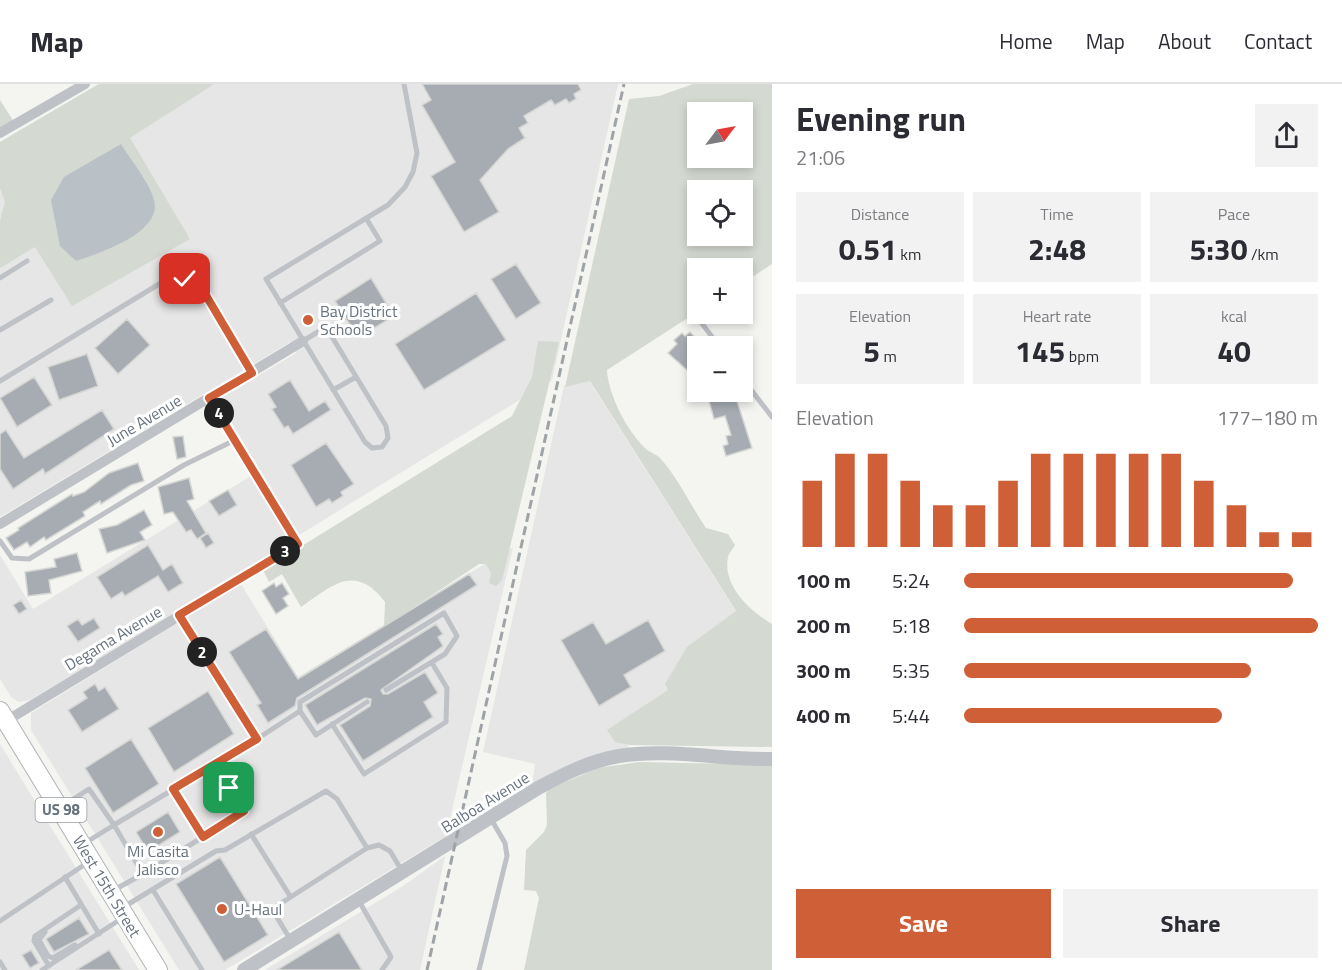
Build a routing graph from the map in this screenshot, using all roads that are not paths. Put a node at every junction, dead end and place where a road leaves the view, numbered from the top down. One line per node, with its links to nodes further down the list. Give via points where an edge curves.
1 (85, 84): 3 (street)
2 (404, 84): 4 (lane, via 417,142 415,166 394,200)
3 (0, 133)
4 (366, 218): 8 (lane, via 380,241); 8 (lane, via 266,279)
5 (27, 261): 6 (lane)
6 (0, 278)
7 (51, 300): 10 (lane)
8 (280, 303): 12 (lane)
9 (702, 324): 11 (lane)
10 (0, 330)
11 (711, 336)
12 (303, 341): 13 (street, June Avenue); 14 (lane, via 326,327); 16 (lane)
13 (252, 373): 15 (lane, via 204,292 185,279 164,280); 18 (street, June Avenue)
14 (356, 377): 16 (lane); 16 (lane, via 388,431 382,447 366,443)
15 (0, 381)
16 (333, 390)
17 (753, 392): 19 (lane)
18 (209, 398): 20 (street); 21 (street, June Avenue)
19 (772, 417)
20 (235, 440): 22 (lane, via 184,465 29,560 12,558); 23 (street, Degama Avenue, via 298,544)
21 (0, 524)
22 (0, 541)
23 (179, 615): 28 (street, Degama Avenue); 30 (lane)
24 (432, 663): 25 (lane); 27 (lane, via 445,654 457,636 444,613 300,702); 29 (lane, via 447,688 446,722 364,774)
25 (386, 690)
26 (367, 702): 29 (lane)
27 (300, 711): 29 (lane, via 316,735); 30 (lane)
28 (2, 715): 34 (highway, West 15th Street / US 98)
29 (332, 724)
30 (257, 739): 33 (lane)
31 (772, 759): 35 (street, Balboa Avenue, via 642,754 605,759 558,777)
32 (229, 788): 38 (lane, via 244,811)
33 (173, 789): 36 (lane); 38 (lane)
34 (60, 808): 36 (lane, via 89,789); 40 (highway, West 15th Street / US 98)
35 (490, 817): 41 (street, Balboa Avenue); 63 (lane, via 506,843 507,856)
36 (114, 825): 40 (lane); 42 (lane)
37 (251, 834): 39 (lane, via 326,791 337,799); 44 (lane); 46 (lane)
38 (203, 837): 42 (lane)
39 (367, 848): 41 (lane, via 379,845 390,850); 46 (lane)
40 (87, 853): 43 (lane); 45 (highway, West 15th Street / US 98)
41 (403, 872): 47 (street, Balboa Avenue)
42 (144, 873): 45 (lane)
43 (65, 877): 48 (lane); 50 (lane)
44 (153, 890): 49 (lane); 60 (lane)
45 (110, 891): 49 (highway, West 15th Street / US 98)
46 (290, 896): 53 (lane, via 272,909)
47 (358, 900): 53 (street, Balboa Avenue); 62 (lane, via 391,957)
48 (81, 905): 51 (lane); 52 (lane)
49 (123, 912): 52 (lane); 59 (highway, West 15th Street / US 98)
50 (0, 921)
51 (51, 924): 54 (lane, via 39,940 48,956 53,958); 56 (lane, via 34,940)
52 (99, 934): 54 (lane)
53 (291, 942): 61 (street, Balboa Avenue)
54 (82, 945): 56 (lane)
55 (0, 962): 57 (lane)
56 (49, 966): 58 (lane)
57 (5, 970)
58 (42, 970)
59 (158, 970)
60 (202, 970)
61 (244, 970)
62 (382, 970)
63 (479, 970)

